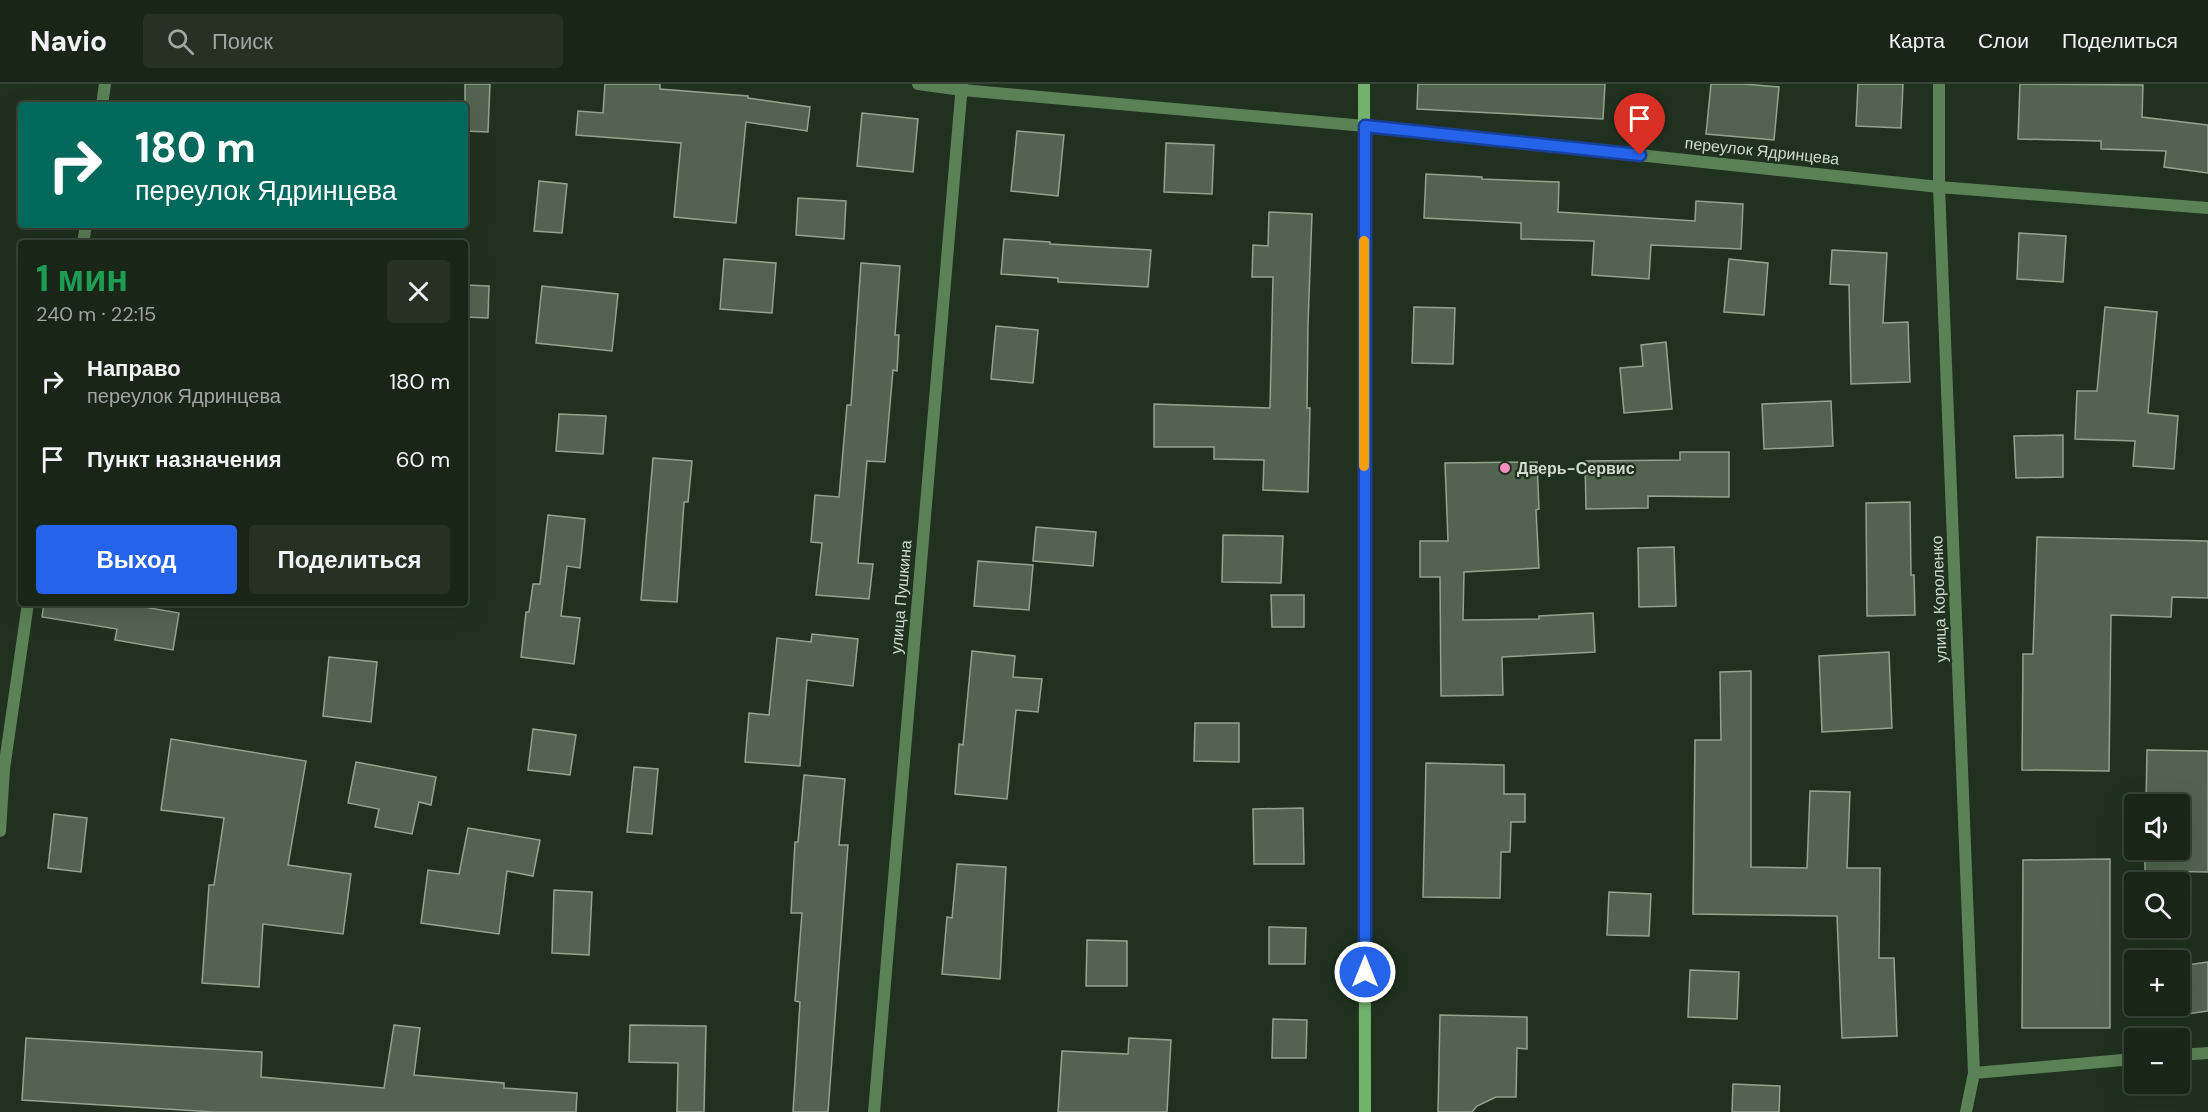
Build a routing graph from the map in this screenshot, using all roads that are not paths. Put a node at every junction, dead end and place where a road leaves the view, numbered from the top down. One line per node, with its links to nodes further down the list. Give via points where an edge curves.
1 (105, 84): 6 (street)
2 (918, 84): 5 (street, переулок Ядринцева)
3 (1364, 84): 7 (street)
4 (1939, 84): 8 (street, улица Короленко)
5 (962, 87): 7 (street, переулок Ядринцева); 16 (street, улица Пушкина)
6 (102, 102)
7 (1365, 126): 8 (street, переулок Ядринцева); 17 (street)
8 (1939, 187): 9 (street, переулок Ядринцева); 15 (street, улица Короленко)
9 (2208, 208)
10 (28, 606): 11 (street, via 4,769)
11 (0, 831)
12 (2208, 1053): 13 (street)
13 (2190, 1054)
14 (2124, 1060): 15 (street)
15 (1974, 1073): 18 (street, улица Короленко)
16 (873, 1112)
17 (1365, 1112)
18 (1966, 1112)

